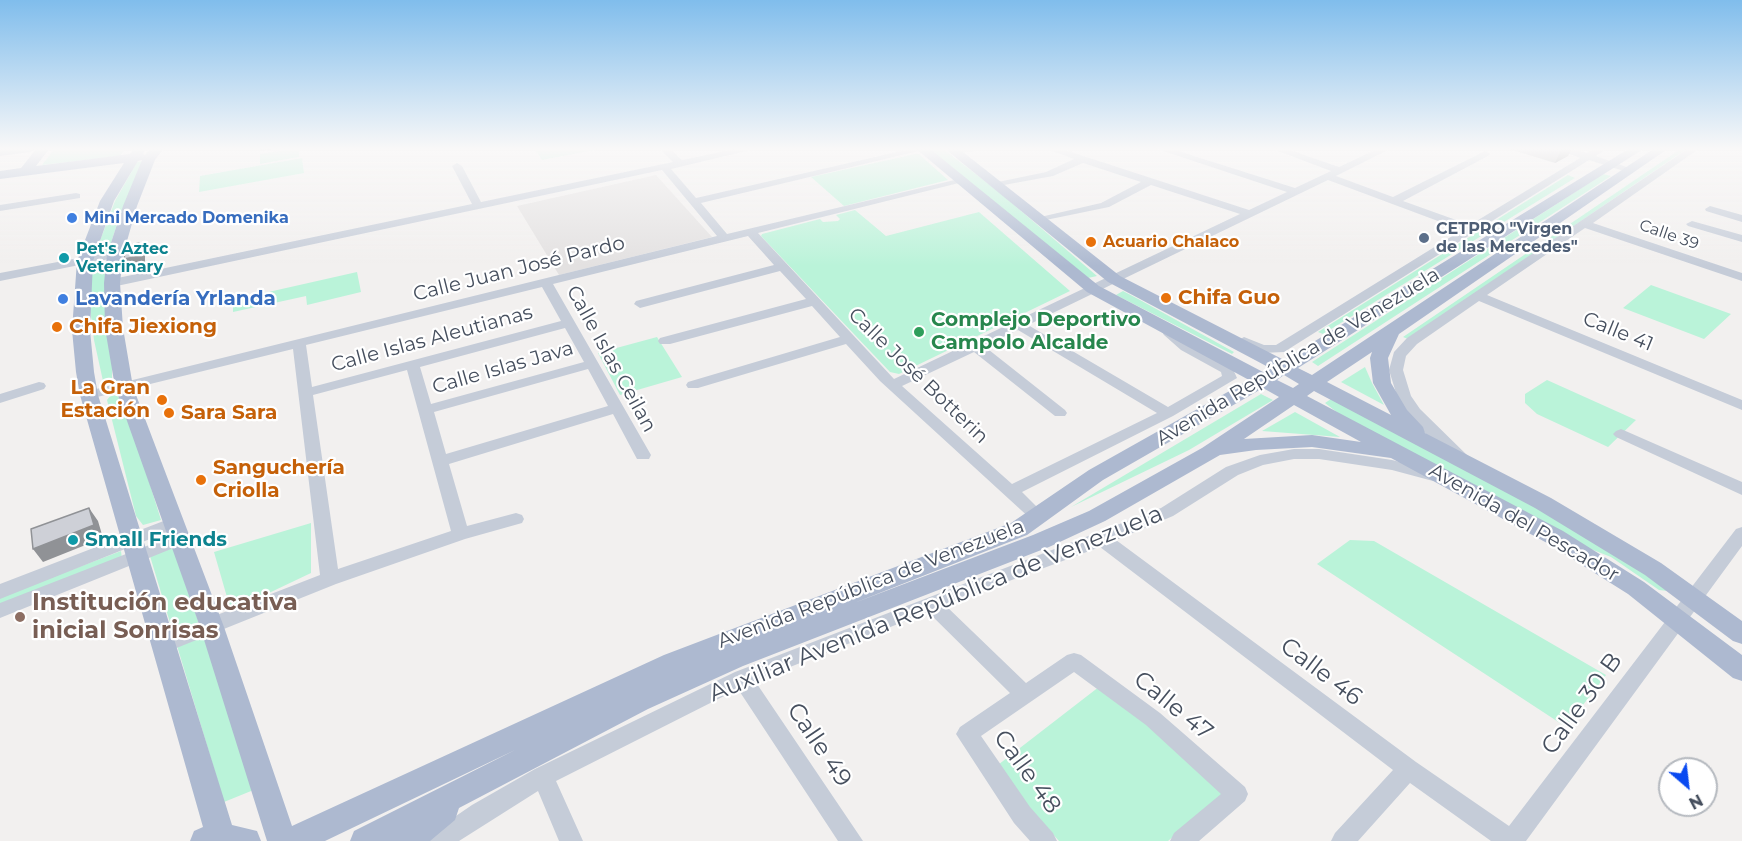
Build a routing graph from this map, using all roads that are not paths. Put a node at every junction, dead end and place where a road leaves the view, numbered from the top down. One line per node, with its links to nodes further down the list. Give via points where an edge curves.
1 (118, 187): 37 (main road, via 107,201)
2 (136, 187): 36 (main road)
3 (469, 187): 24 (street)
4 (567, 187): 24 (street)
5 (681, 187): 23 (street)
6 (756, 187): 23 (street)
7 (930, 187): 33 (street, Calle Juan José Pardo)
8 (968, 187): 44 (main road)
9 (1000, 187): 29 (main road)
10 (1139, 187): 29 (street, via 1105,205)
11 (1170, 187): 27 (street)
12 (1282, 187): 20 (street)
13 (1307, 187): 20 (street)
14 (1356, 187): 22 (street)
15 (1421, 187): 22 (street)
16 (1538, 187): 32 (street)
17 (1575, 187): 59 (main road, Avenida República de Venezuela)
18 (1605, 187): 52 (main road, Avenida República de Venezuela)
19 (1638, 187): 30 (street)
20 (1297, 192): 27 (street)
21 (76, 195): 25 (street)
22 (1394, 201): 32 (street)
23 (693, 202): 34 (street)
24 (478, 206): 43 (street)
25 (0, 208)
26 (1710, 209): 28 (street)
27 (1249, 214): 41 (street)
28 (1742, 219)
29 (1040, 220): 41 (main road)
30 (1585, 224): 40 (street, Calle 39); 45 (street)
31 (1692, 224): 35 (street)
32 (1469, 229): 50 (street, via 1279,349 1262,349)
33 (751, 232): 34 (street, Calle Juan José Pardo); 38 (street, Calle José Botterin)
34 (724, 238): 42 (street, Calle Juan José Pardo)
35 (1742, 239)
36 (115, 255): 37 (street); 43 (main road)
37 (85, 261): 39 (street); 66 (main road, via 81,330)
38 (783, 266): 46 (street, Calle José Botterin); 47 (street)
39 (0, 277)
40 (1742, 277)
41 (1114, 279): 44 (street); 50 (main road)
42 (546, 282): 48 (street, Calle Islas Ceilan); 55 (street, Calle Juan José Pardo)
43 (112, 283): 63 (main road, via 114,328)
44 (1094, 289): 49 (street); 51 (main road)
45 (1478, 296): 68 (street, Calle 41); 79 (street, via 1412,341 1399,356 1396,370 1414,412)
46 (814, 301): 53 (street, Calle José Botterin); 54 (street)
47 (640, 304)
48 (568, 324): 57 (street, Calle Islas Ceilan); 58 (street, Calle Islas Aleutianas)
49 (1018, 325): 56 (street); 72 (street)
50 (1199, 325): 59 (main road)
51 (1165, 328): 59 (main road); 72 (street, via 1186,347 1230,375 1223,383)
52 (1396, 329): 64 (main road, Avenida República de Venezuela); 74 (main road, via 1379,358 1382,383 1399,413)
53 (849, 339): 60 (street); 61 (street, Calle José Botterin)
54 (665, 341)
55 (299, 344): 63 (street, Calle Juan José Pardo); 65 (street)
56 (975, 346): 61 (street); 71 (street)
57 (591, 364): 69 (street, Calle Islas Ceilan); 70 (street, Calle Islas Java)
58 (413, 365): 65 (street, Calle Islas Aleutianas); 70 (street)
59 (1275, 375): 64 (main road); 83 (main road, Avenida República de Venezuela, via 1096,475)
60 (693, 385)
61 (893, 385): 82 (street, Calle José Botterin)
62 (39, 387): 67 (street)
63 (124, 387): 66 (street, Calle Juan José Pardo); 85 (main road)
64 (1304, 390): 74 (main road, Avenida del Pescador); 75 (main road, Avenida República de Venezuela); 77 (main road, Avenida del Pescador)
65 (305, 393): 91 (street)
66 (89, 395): 89 (main road)
67 (0, 399)
68 (1742, 405)
69 (616, 408): 76 (street, Calle Islas Ceilan); 78 (street)
70 (426, 410): 78 (street)
71 (1060, 412)
72 (1168, 413): 82 (street)
73 (1621, 434): 81 (street)
74 (1432, 444): 79 (main road, Avenida del Pescador)
75 (1209, 453): 77 (main road, via 1256,443 1312,441); 105 (main road, Avenida República de Venezuela, via 1097,516 734,659 639,701)
76 (643, 454)
77 (1409, 458): 80 (main road, Avenida del Pescador)
78 (440, 461): 87 (street)
79 (1469, 464): 93 (main road, Avenida del Pescador, via 1600,536)
80 (1454, 481): 88 (street, Auxiliar Avenida República de Venezuela, via 1357,459 1319,454 1282,456 1232,471 1167,512); 96 (main road, Avenida del Pescador, via 1592,559)
81 (1742, 489)
82 (1011, 491): 83 (street, Calle José Botterin)
83 (1039, 517): 108 (main road, Avenida República de Venezuela, via 1002,536 673,663)
84 (516, 519): 87 (street)
85 (177, 531): 89 (street); 97 (main road)
86 (1742, 533): 93 (street, Calle 30 B)
87 (461, 534): 91 (street)
88 (1102, 539): 94 (street, Auxiliar Avenida República de Venezuela); 103 (street, Calle 46)
89 (134, 548): 90 (street); 99 (main road)
90 (62, 577): 92 (street); 95 (street)
91 (330, 579): 97 (street)
92 (0, 592)
93 (1694, 597): 96 (street, Calle 30 B); 98 (main road, Avenida del Pescador)
94 (931, 603): 101 (street, Auxiliar Avenida República de Venezuela); 102 (street)
95 (0, 611)
96 (1677, 618): 100 (main road, Avenida del Pescador); 117 (street, Calle 30 B)
97 (212, 627): 99 (street); 107 (main road)
98 (1742, 634)
99 (162, 645): 106 (main road)
100 (1742, 670)
101 (742, 678): 104 (street, Auxiliar Avenida República de Venezuela); 113 (street, Calle 49)
102 (1025, 695): 114 (street, Calle 48, via 967,734 1022,815); 115 (street, Calle 47, via 1074,661 1153,719 1237,794)
103 (1408, 769): 116 (street); 117 (street, Calle 46)
104 (543, 776): 111 (street, Auxiliar Avenida República de Venezuela); 112 (street)
105 (492, 777): 109 (main road, Avenida República de Venezuela); 110 (main road)
106 (224, 840)
107 (282, 841)
108 (292, 841)
109 (365, 841)
110 (407, 841)
111 (439, 841)
112 (571, 841)
113 (851, 841)
114 (1045, 841)
115 (1182, 841)
116 (1343, 841)
117 (1512, 841)

